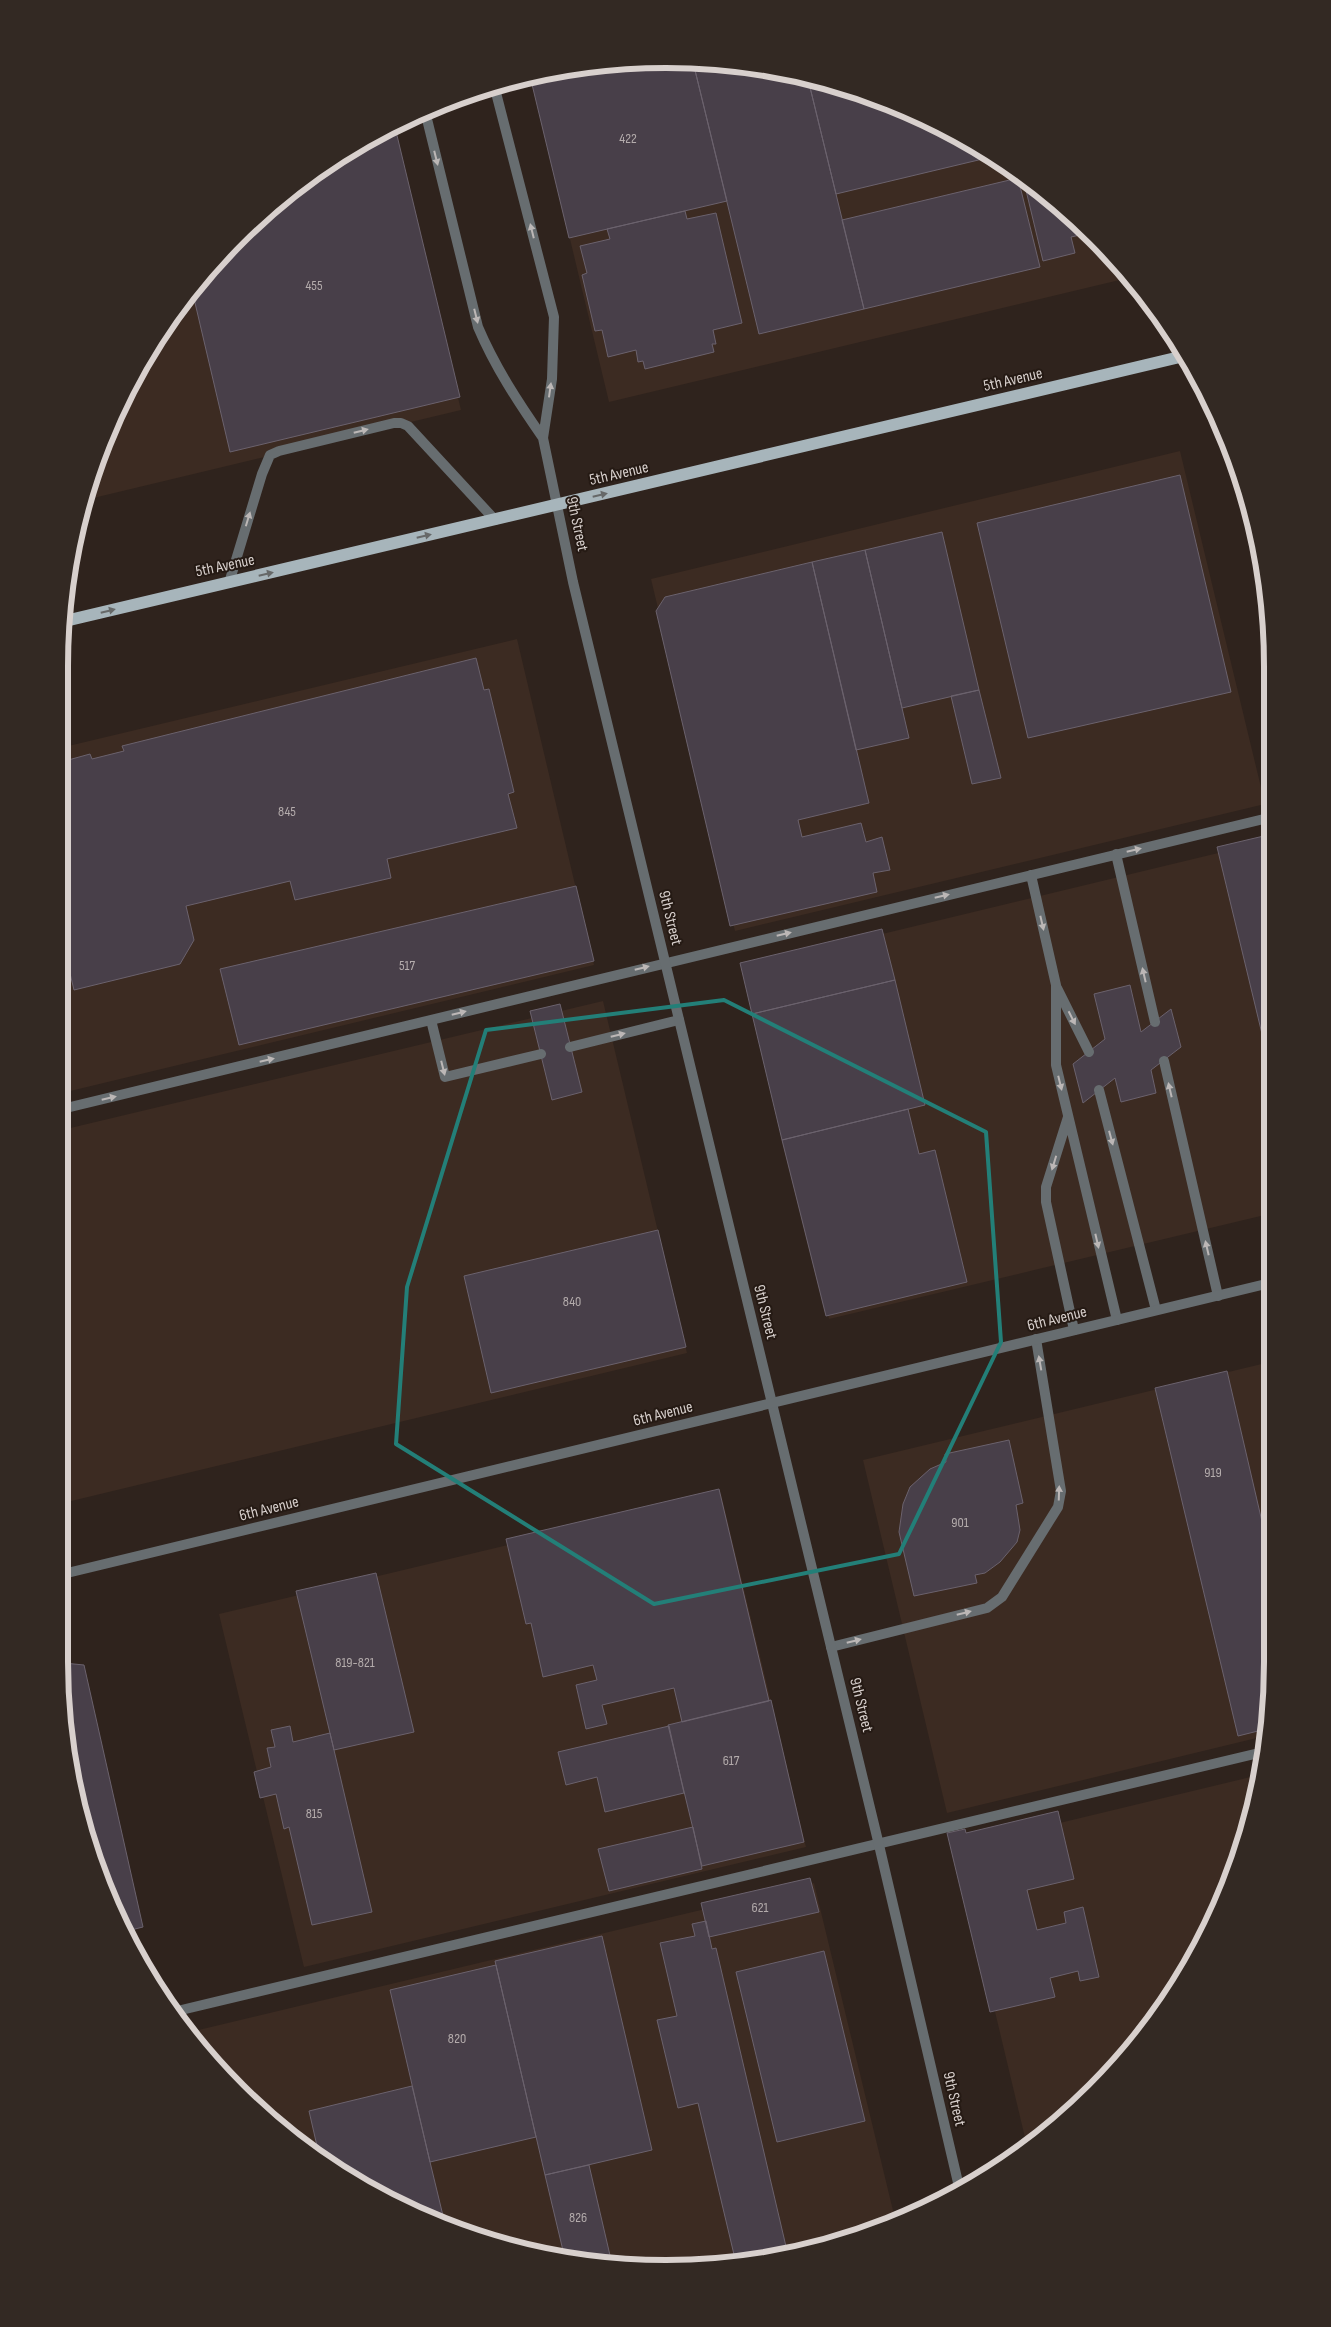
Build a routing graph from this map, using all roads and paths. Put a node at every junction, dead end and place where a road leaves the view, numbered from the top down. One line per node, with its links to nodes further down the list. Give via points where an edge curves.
1 (496, 92): 4 (street, 9th Street, one-way to 1, via 552,379 554,317)
2 (426, 118): 4 (street, 9th Street, one-way to 4, via 478,327 508,386)
3 (1177, 358): 5 (main road, 5th Avenue, one-way to 3)
4 (543, 438): 5 (street, 9th Street)
5 (557, 505): 6 (main road, 5th Avenue); 12 (street, 9th Street)
6 (495, 520): 7 (main road, 5th Avenue, one-way to 6); 7 (street, one-way to 6, via 270,455 394,423 408,426)
7 (229, 582): 8 (main road, 5th Avenue, one-way to 7)
8 (70, 620)
9 (1264, 819): 10 (street, one-way to 9)
10 (1116, 854): 11 (street); 16 (street, one-way to 10)
11 (1031, 875): 12 (street, one-way to 11); 13 (street, one-way to 13)
12 (665, 962): 14 (street, one-way to 12); 15 (street, 9th Street)
13 (1056, 985): 18 (street, one-way to 18); 23 (street, one-way to 23, via 1056,1065)
14 (431, 1020): 19 (street, one-way to 19, via 445,1077); 22 (street, one-way to 14)
15 (679, 1020): 17 (street, one-way to 15); 30 (street, 9th Street)
16 (1154, 1022)
17 (570, 1047)
18 (1089, 1052)
19 (541, 1054)
20 (1164, 1061): 25 (street, one-way to 20)
21 (1099, 1090): 26 (street, one-way to 26)
22 (68, 1108)
23 (1068, 1116): 27 (street, one-way to 27); 28 (street, one-way to 28, via 1046,1187 1046,1202)
24 (1264, 1284): 25 (street, 6th Avenue)
25 (1218, 1296): 26 (street, 6th Avenue)
26 (1156, 1310): 27 (street, 6th Avenue)
27 (1117, 1320): 28 (street, 6th Avenue)
28 (1074, 1330): 29 (street, 6th Avenue)
29 (1036, 1339): 30 (street, 6th Avenue); 32 (street, one-way to 29, via 987,1608 1002,1597 1058,1507 1061,1491)
30 (772, 1403): 31 (street, 6th Avenue); 32 (street, 9th Street)
31 (68, 1573)
32 (831, 1647): 34 (street, 9th Street)
33 (1256, 1754): 34 (street)
34 (880, 1844): 35 (street); 36 (street, 9th Street)
35 (180, 2010)
36 (958, 2182)

